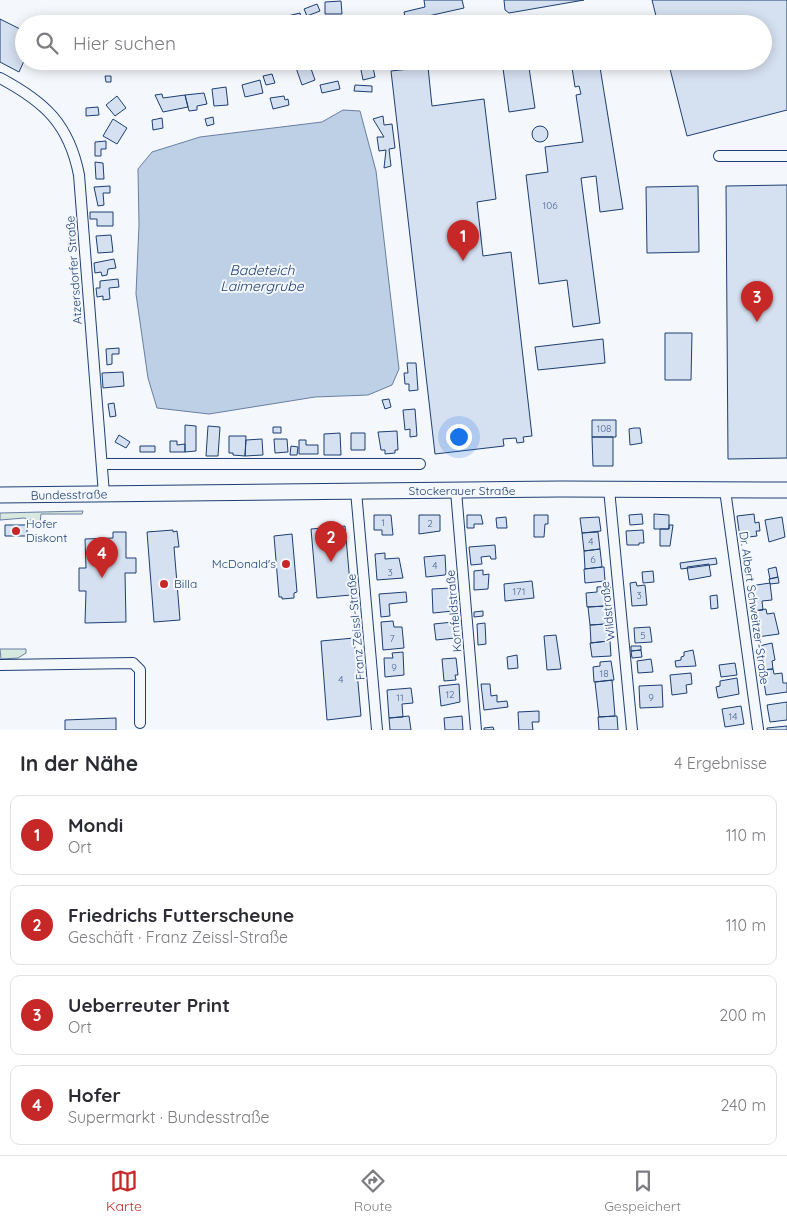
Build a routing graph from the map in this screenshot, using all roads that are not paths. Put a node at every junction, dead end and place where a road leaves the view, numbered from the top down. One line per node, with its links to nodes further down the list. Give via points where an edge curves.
1 (0, 78): 4 (street, Atzersdorfer Straße, via 47,108 68,136 75,156 80,175)
2 (719, 156): 3 (street)
3 (787, 156)
4 (102, 464): 5 (street); 11 (street, Atzersdorfer Straße)
5 (420, 464)
6 (609, 489): 7 (main road, Stockerauer Straße); 8 (main road, Stockerauer Straße); 19 (street, Wildstraße)
7 (456, 490): 10 (main road, Stockerauer Straße); 18 (street, Kornfeldstraße)
8 (724, 490): 9 (main road, Stockerauer Straße); 16 (street, Dr. Albert Schweitzer-Straße)
9 (787, 490)
10 (356, 491): 12 (main road, Stockerauer Straße); 17 (street, Franz Zeissl-Straße)
11 (104, 494): 12 (main road, Bundesstraße); 13 (main road, Bundesstraße)
12 (137, 494)
13 (0, 495)
14 (0, 665): 15 (street, via 133,663 140,670)
15 (140, 723)
16 (758, 729)
17 (377, 730)
18 (476, 730)
19 (632, 730)

